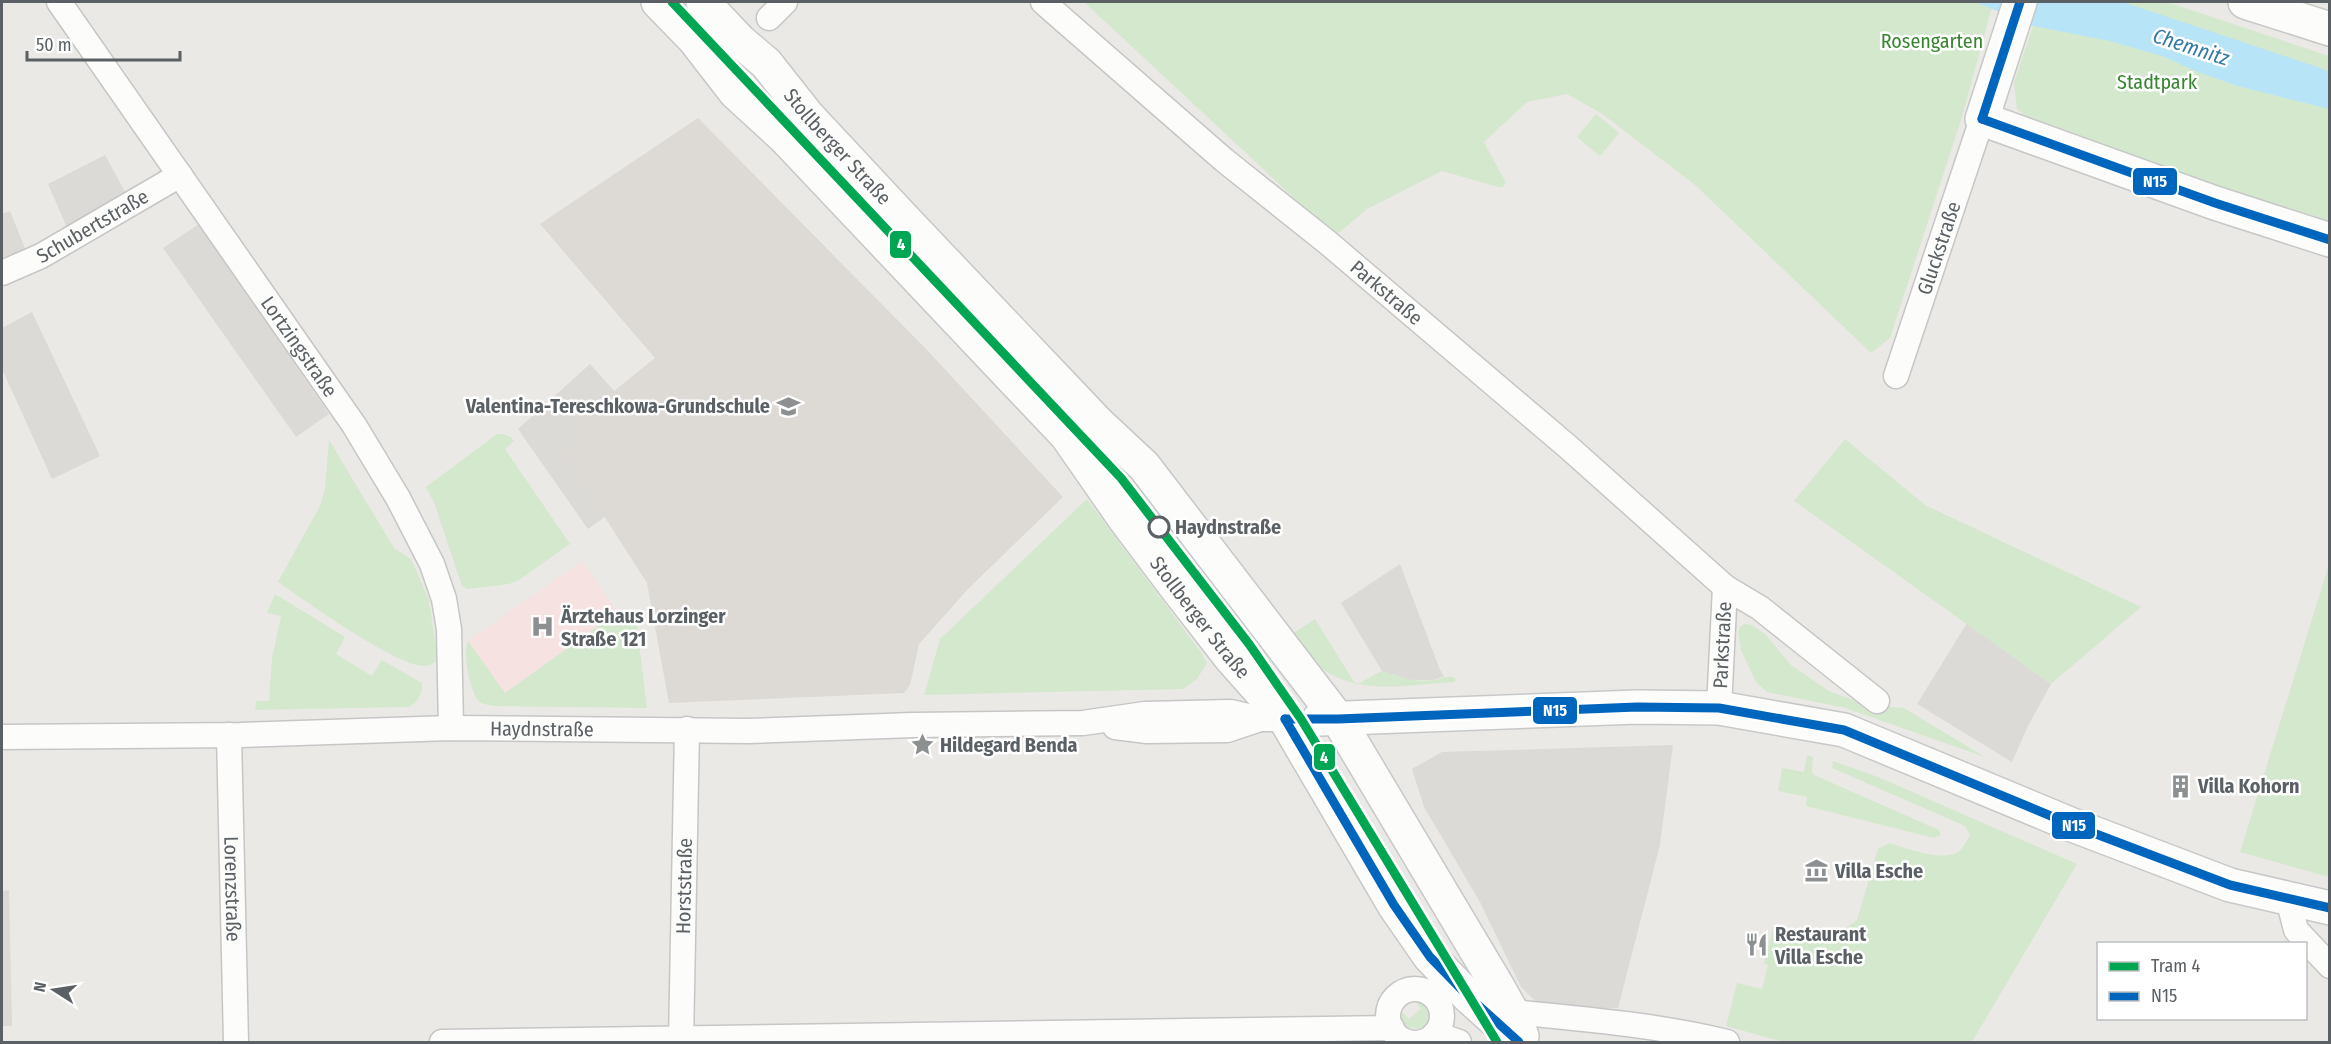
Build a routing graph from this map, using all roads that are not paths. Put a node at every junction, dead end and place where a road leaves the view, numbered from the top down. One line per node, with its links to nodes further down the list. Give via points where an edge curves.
1 (59, 2): 9 (street, Lortzingstraße)
2 (658, 2): 16 (main road, Stollberger Straße, via 694,39 735,92 784,136 1067,436)
3 (703, 2): 17 (main road, Stollberger Straße, via 766,63 807,115 905,220 1098,423 1144,466)
4 (1043, 2): 13 (street, Parkstraße)
5 (2245, 2): 7 (main road)
6 (2016, 13): 8 (main road)
7 (2330, 29)
8 (1982, 119): 10 (main road); 12 (street, Gluckstraße)
9 (180, 175): 11 (street, Schubertstraße, via 41,256); 18 (street, Lortzingstraße, via 354,425 432,564 449,629)
10 (2330, 240)
11 (2, 273)
12 (1896, 376)
13 (1725, 586): 14 (street, Parkstraße, via 1760,608); 15 (street, Parkstraße)
14 (1877, 701)
15 (1719, 708): 17 (main road, Haydnstraße, via 1637,707); 22 (main road, Parkstraße, via 1844,730 2075,826 2230,885)
16 (1273, 719): 17 (main road, Haydnstraße); 19 (street, Haydnstraße, via 1210,712 1144,714 1083,723); 25 (main road, Stollberger Straße, via 1430,957 1468,996)
17 (1338, 719): 25 (main road, Stollberger Straße)
18 (451, 728): 19 (street, Haydnstraße); 20 (street, Haydnstraße)
19 (687, 729): 28 (street, Horststraße)
20 (230, 735): 21 (street, Haydnstraße); 29 (street, Lorenzstraße)
21 (2, 737)
22 (2288, 899): 23 (main road, Parkstraße); 24 (street, via 2296,930)
23 (2330, 908)
24 (2330, 966)
25 (1516, 1027): 32 (main road, Stollberger Straße); 33 (street, via 1607,1022)
26 (1392, 1029): 27 (street, via 1407,1041 1423,1041); 27 (street, via 1392,1003 1405,991 1418,989 1440,1004 1442,1018); 28 (street)
27 (1435, 1034): 31 (street)
28 (681, 1041): 30 (street)
29 (236, 1042)
30 (442, 1042)
31 (1459, 1042)
32 (1524, 1042)
33 (1726, 1042)

